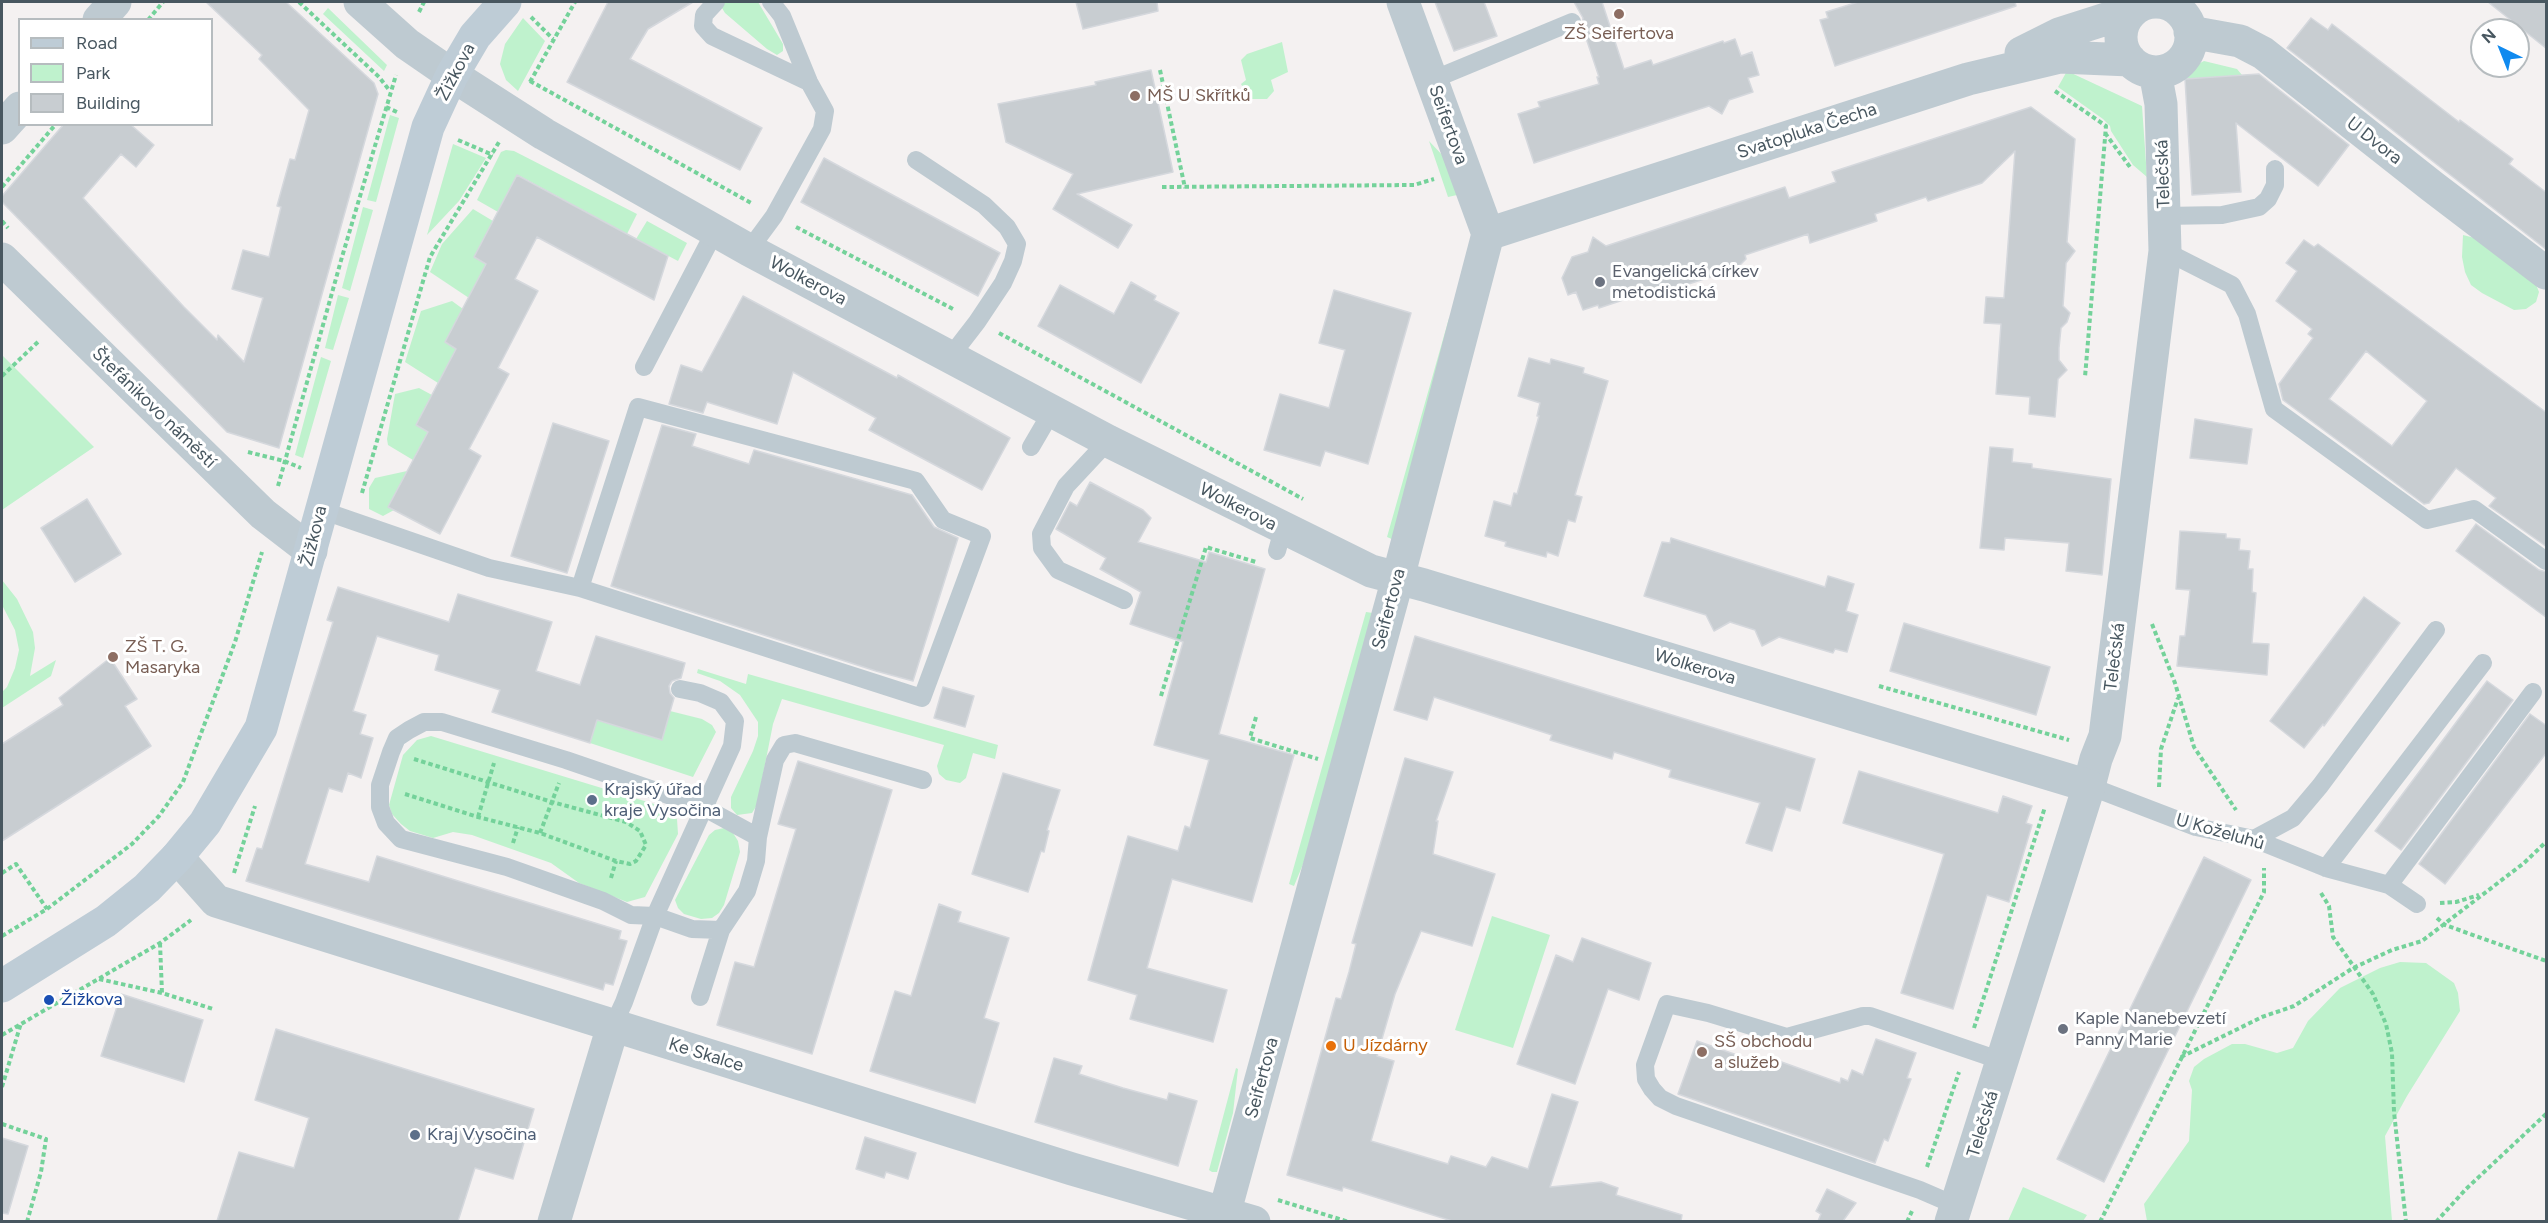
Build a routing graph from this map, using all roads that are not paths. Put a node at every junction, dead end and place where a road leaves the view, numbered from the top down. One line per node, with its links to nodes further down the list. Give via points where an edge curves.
1 (115, 2): 8 (street)
2 (360, 2): 11 (street, Wolkerova, via 407,44)
3 (716, 2): 14 (lane, via 704,15 703,26 712,36)
4 (771, 2): 14 (lane, via 782,16)
5 (1403, 2): 13 (street, Seifertova)
6 (514, 5): 11 (main road, Žižkova, via 475,36)
7 (2168, 10): 10 (street, via 2123,25 2122,44); 10 (street, via 2190,42 2182,60 2174,66); 12 (street, via 2059,34); 25 (street, U Dvora, via 2263,53)
8 (101, 18)
9 (1572, 22): 13 (lane)
10 (2143, 66): 12 (street, Svatopluka Čecha, via 2060,57); 19 (street, Telečská, via 2161,104)
11 (452, 75): 20 (street, Wolkerova, via 544,134); 31 (main road, Žižkova, via 428,127)
12 (1968, 79): 21 (street, Svatopluka Čecha)
13 (1432, 80): 21 (street, Seifertova)
14 (808, 82): 22 (lane, via 825,111 822,129 774,216)
15 (18, 110): 16 (street)
16 (2, 128)
17 (916, 160): 26 (lane, via 984,205 1007,227 1017,244 1002,283)
18 (2275, 169): 19 (lane, via 2275,185 2259,207 2222,215)
19 (2164, 216): 23 (street, Telečská)
20 (715, 231): 22 (street, Wolkerova); 27 (lane)
21 (1488, 234): 34 (street, Seifertova)
22 (749, 250): 26 (street, Wolkerova)
23 (2165, 250): 33 (lane, via 2232,285 2247,314 2274,409 2427,520 2474,509); 42 (street, Telečská, via 2105,736)
24 (2, 259): 32 (street, Štefánikovo náměstí, via 271,521)
25 (2547, 273)
26 (950, 357): 28 (street, Wolkerova)
27 (644, 367)
28 (1052, 411): 29 (street, Wolkerova); 30 (lane)
29 (1108, 441): 34 (street, Wolkerova, via 1280,540); 36 (lane, via 1066,486 1041,534 1042,548 1058,570)
30 (1031, 447)
31 (321, 510): 32 (main road, Žižkova); 35 (lane, via 489,568)
32 (311, 551): 46 (main road, Žižkova, via 261,728 204,823)
33 (2547, 561)
34 (1398, 578): 42 (street, Wolkerova); 57 (street, Seifertova)
35 (580, 588): 35 (lane, via 922,698 982,536 943,520 916,481 638,407)
36 (1125, 600)
37 (2436, 630): 45 (lane, via 2293,818)
38 (2482, 663): 47 (lane)
39 (680, 689): 43 (lane, via 721,702 735,721 732,746)
40 (2533, 692): 48 (lane)
41 (923, 780): 44 (lane, via 795,743 784,745 775,760)
42 (2089, 786): 45 (lane, U Koželuhů, via 2196,827); 55 (street, Telečská)
43 (703, 807): 44 (lane); 50 (lane); 50 (lane, via 442,722 424,722 397,738 380,786 380,807 386,823 401,838 507,867 631,915)
44 (758, 837): 51 (lane, via 747,891)
45 (2254, 839): 47 (lane, U Koželuhů)
46 (177, 857): 52 (main road, Žižkova, via 106,921); 54 (street, Ke Skalce, via 216,901)
47 (2326, 868): 48 (lane, U Koželuhů)
48 (2389, 885): 49 (lane, U Koželuhů)
49 (2417, 903)
50 (655, 916): 51 (lane, via 692,929); 54 (lane)
51 (721, 930): 53 (lane)
52 (2, 986)
53 (700, 997)
54 (613, 1026): 57 (street, Ke Skalce); 58 (street)
55 (2002, 1061): 56 (street, Telečská); 56 (lane, via 1870,1016 1787,1037 1667,1004 1645,1065 1652,1089 1676,1106 1920,1190)
56 (1954, 1214)
57 (1233, 1218)
58 (554, 1221)

